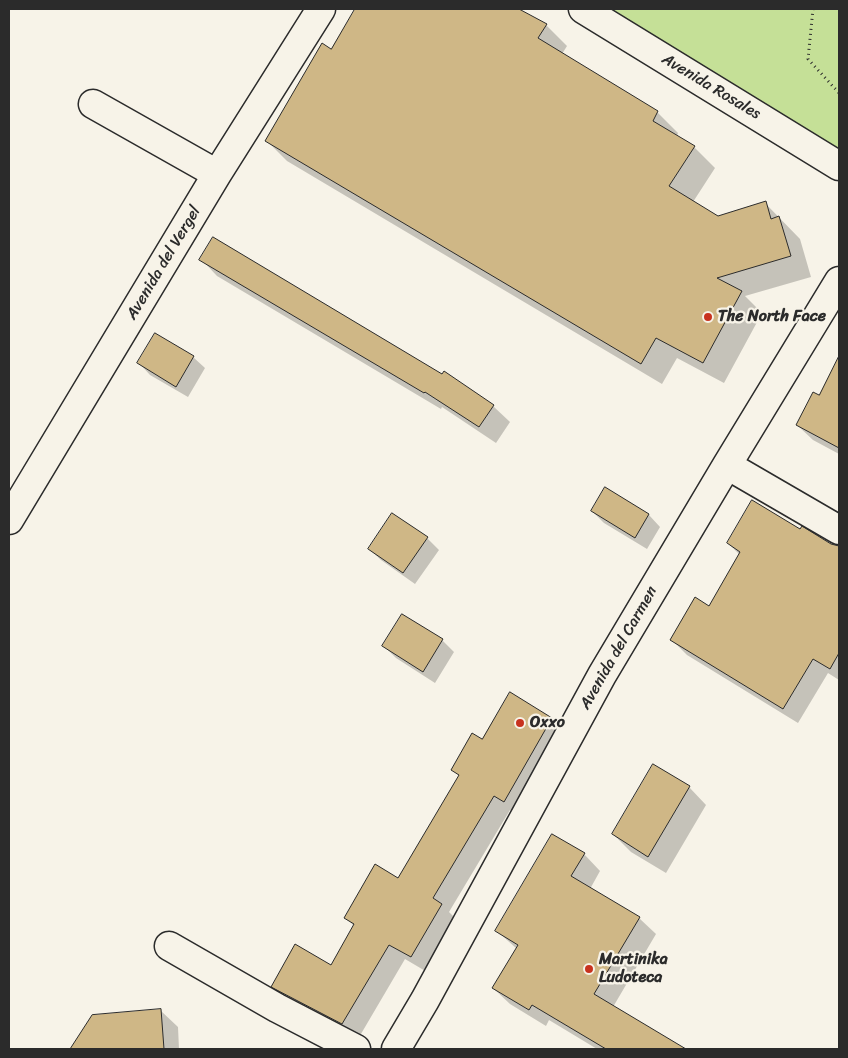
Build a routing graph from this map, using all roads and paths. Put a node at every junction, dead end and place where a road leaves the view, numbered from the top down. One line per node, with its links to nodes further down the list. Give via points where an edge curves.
1 (322, 9): 7 (street, Avenida del Vergel)
2 (583, 9): 6 (street, Avenida Rosales)
3 (813, 9): 4 (path, via 808,59)
4 (839, 94)
5 (93, 104): 7 (street)
6 (839, 166)
7 (218, 174): 10 (street, Avenida del Vergel)
8 (839, 281): 9 (street, Avenida del Carmen)
9 (727, 465): 11 (street); 14 (street, Avenida del Carmen, via 602,675)
10 (9, 520)
11 (839, 530)
12 (168, 946): 13 (street)
13 (356, 1049)
14 (396, 1049)

